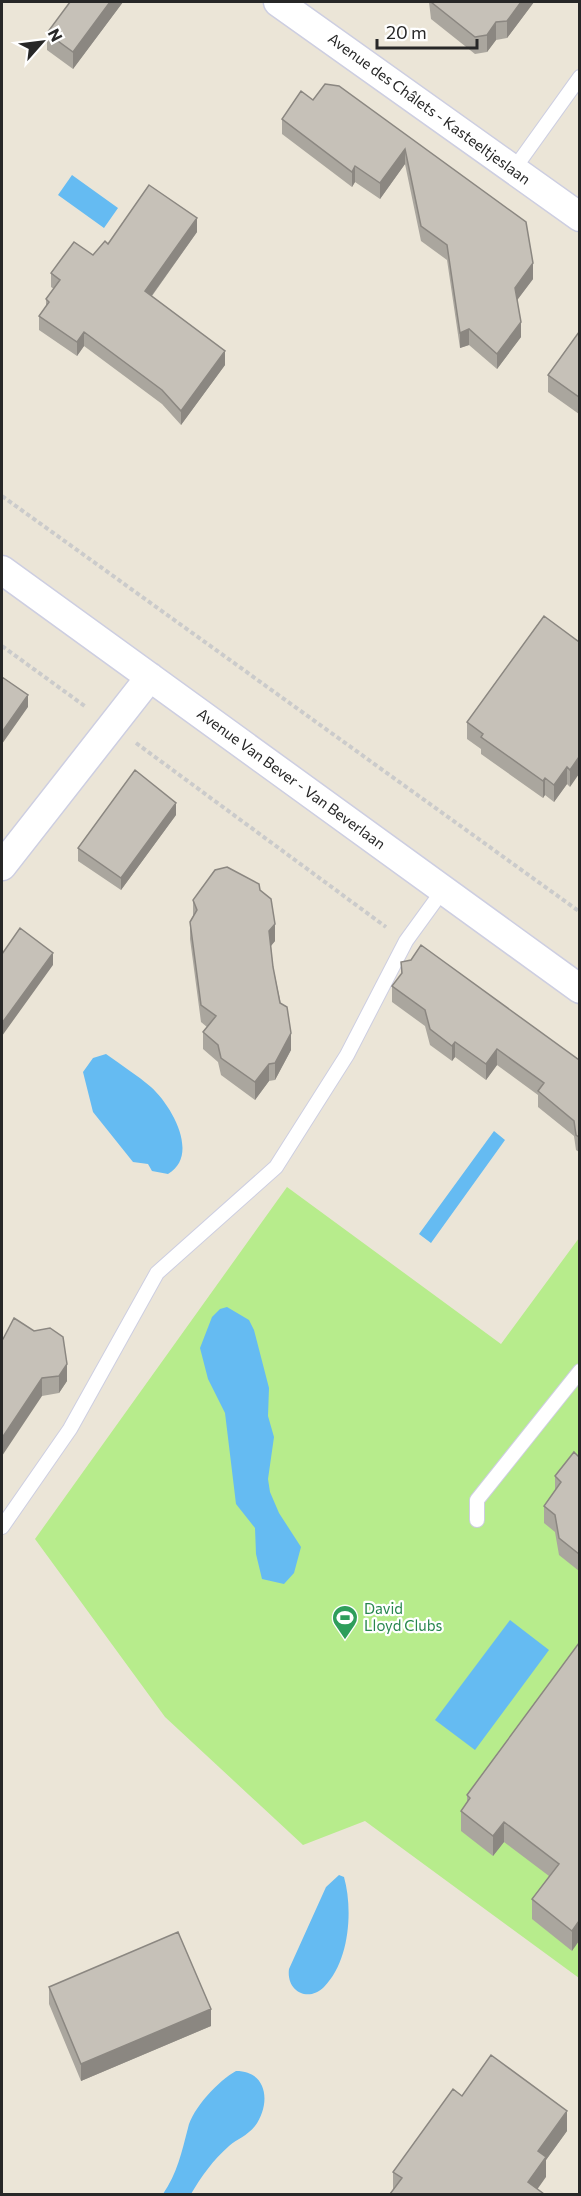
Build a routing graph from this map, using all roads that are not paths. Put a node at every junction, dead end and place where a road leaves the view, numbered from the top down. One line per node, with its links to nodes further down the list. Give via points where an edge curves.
1 (278, 2): 3 (street, Avenue des Châlets - Kasteeltjeslaan)
2 (579, 77): 3 (lane)
3 (514, 169): 4 (street, Avenue des Châlets - Kasteeltjeslaan)
4 (579, 217)
5 (2, 570): 6 (street, Avenue Van Bever - Van Beverlaan)
6 (150, 677): 7 (street); 8 (street, Avenue Van Bever - Van Beverlaan)
7 (2, 866)
8 (443, 890): 9 (street, Avenue Van Bever - Van Beverlaan); 12 (lane, via 405,941 347,1054 276,1167 157,1273 70,1429)
9 (579, 989)
10 (579, 1371): 11 (lane, via 477,1500)
11 (477, 1520)
12 (2, 1527)

